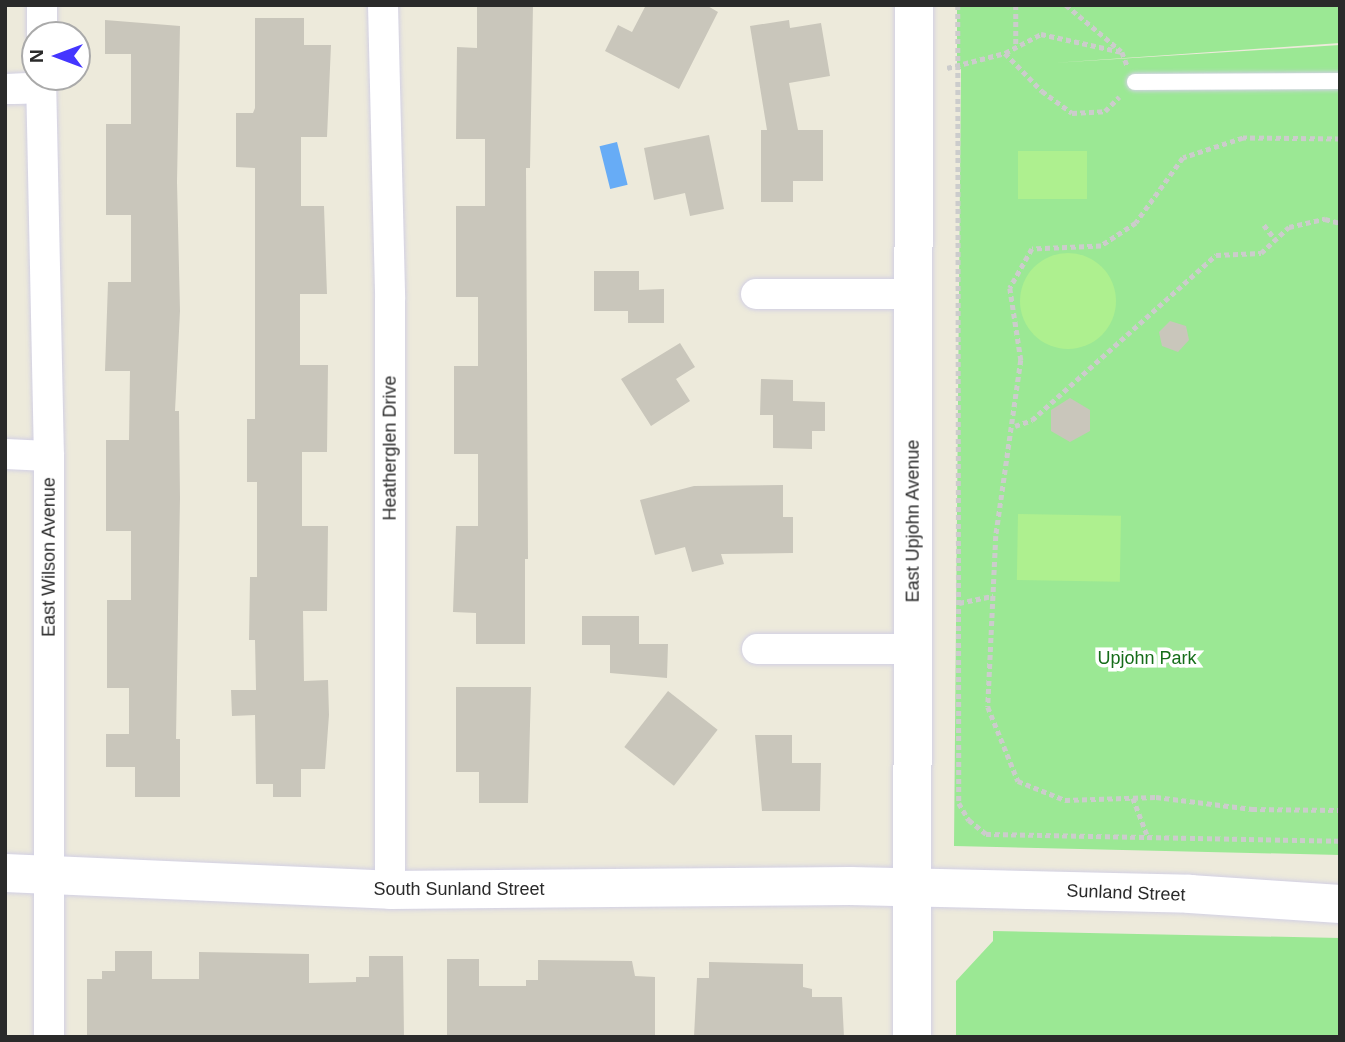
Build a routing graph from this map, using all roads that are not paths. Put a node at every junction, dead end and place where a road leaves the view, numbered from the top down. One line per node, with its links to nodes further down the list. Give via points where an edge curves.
1 (383, 5): 15 (street, Heatherglen Drive, via 390,299)
2 (914, 5): 7 (street, East Upjohn Avenue)
3 (1340, 80): 4 (lane)
4 (1135, 82)
5 (41, 91): 9 (street, East Wilson Avenue)
6 (756, 293): 7 (street)
7 (915, 294): 11 (street, East Upjohn Avenue)
8 (5, 454): 9 (street)
9 (49, 456): 13 (street, East Wilson Avenue)
10 (757, 649): 11 (street)
11 (913, 649): 14 (street, East Upjohn Avenue)
12 (5, 873): 13 (street, South Sunland Street)
13 (49, 874): 15 (street, South Sunland Street); 17 (street, East Wilson Avenue)
14 (912, 887): 15 (street, South Sunland Street); 16 (street, Sunland Street, via 1203,895); 18 (street, East Upjohn Avenue)
15 (390, 890)
16 (1340, 904)
17 (49, 1037)
18 (912, 1037)

